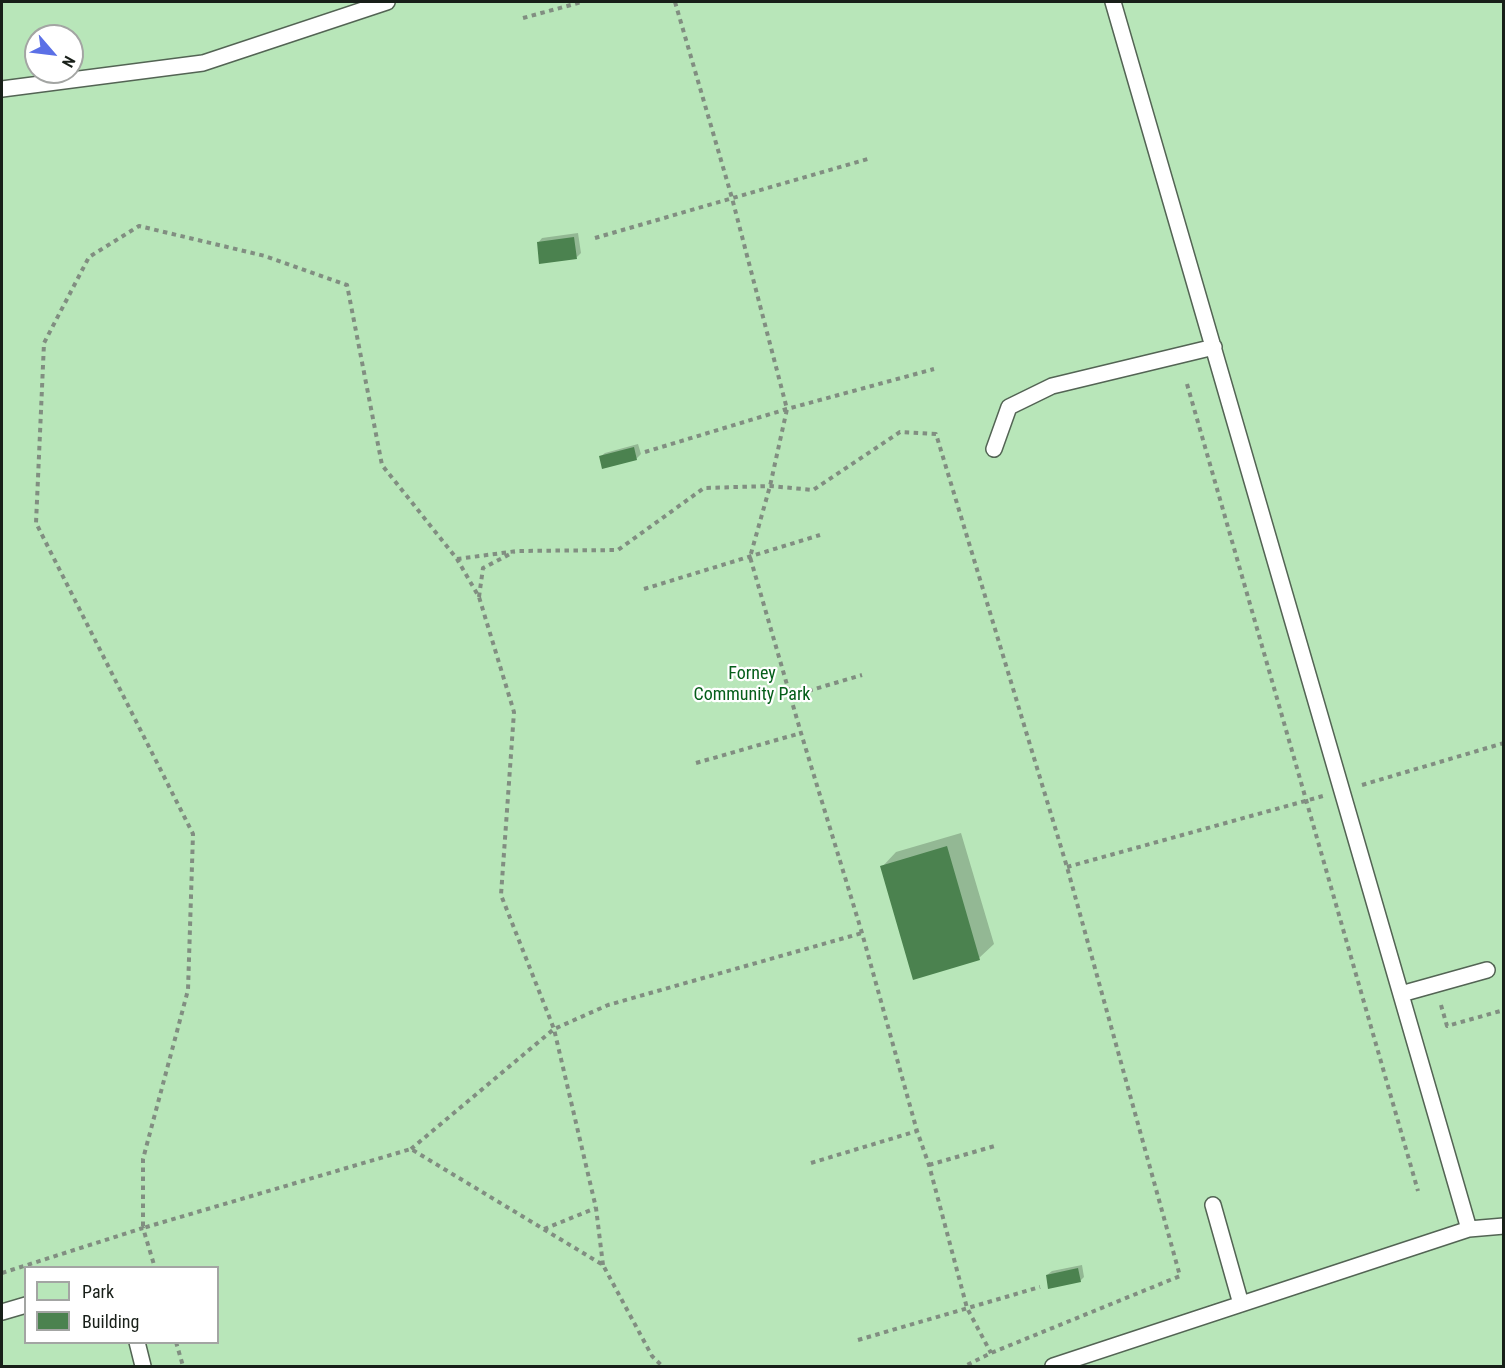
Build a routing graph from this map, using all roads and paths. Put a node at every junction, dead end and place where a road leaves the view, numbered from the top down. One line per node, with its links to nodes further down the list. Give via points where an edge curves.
1 (387, 2): 6 (lane, via 203,63)
2 (582, 2): 5 (path)
3 (675, 2): 8 (path)
4 (1113, 2): 10 (lane)
5 (524, 18)
6 (2, 89)
7 (871, 158): 8 (path)
8 (732, 198): 9 (path); 13 (path)
9 (595, 238)
10 (1214, 347): 14 (lane, via 1052,386 1009,407); 28 (lane)
11 (933, 369): 13 (path)
12 (1187, 384): 29 (path)
13 (787, 409): 15 (path); 16 (path)
14 (994, 449)
15 (645, 452)
16 (770, 486): 18 (path, via 704,488 618,550); 19 (path); 30 (path, via 813,490 900,432 936,434)
17 (820, 535): 19 (path)
18 (518, 550): 20 (path); 22 (path, via 483,568)
19 (750, 557): 21 (path); 24 (path)
20 (457, 559): 22 (path); 46 (path, via 382,465 347,285 265,256 139,226 89,257 44,343 36,523 193,834 188,990 143,1159)
21 (644, 589)
22 (479, 597): 36 (path, via 514,712 501,895)
23 (862, 675): 24 (path)
24 (790, 696): 25 (path)
25 (801, 733): 27 (path); 31 (path)
26 (1503, 743): 28 (path)
27 (696, 763)
28 (1342, 790): 29 (path); 34 (lane)
29 (1307, 801): 30 (path); 42 (path)
30 (1067, 867): 60 (path, via 1180,1276)
31 (862, 933): 36 (path, via 608,1005); 37 (path)
32 (1487, 970): 33 (lane)
33 (1435, 985): 34 (lane); 35 (path, via 1448,1026)
34 (1401, 994): 48 (lane)
35 (1503, 1010)
36 (554, 1029): 39 (path); 44 (path)
37 (917, 1131): 40 (path); 41 (path)
38 (998, 1144): 41 (path)
39 (411, 1149): 46 (path); 47 (path)
40 (811, 1163)
41 (929, 1165): 55 (path)
42 (1418, 1191)
43 (1213, 1205): 53 (lane)
44 (596, 1208): 47 (path); 49 (path)
45 (1503, 1226): 48 (lane)
46 (143, 1228): 50 (path); 51 (path)
47 (544, 1229): 49 (path)
48 (1469, 1229): 53 (lane)
49 (603, 1265): 64 (path, via 652,1356)
50 (154, 1266)
51 (2, 1273)
52 (1040, 1287): 55 (path)
53 (1241, 1304): 61 (lane)
54 (24, 1306): 56 (lane)
55 (967, 1308): 57 (path); 60 (path)
56 (2, 1312)
57 (858, 1340)
58 (138, 1344): 62 (lane)
59 (177, 1344): 63 (path)
60 (992, 1353): 65 (path)
61 (1089, 1361): 66 (lane)
62 (143, 1366)
63 (183, 1366)
64 (662, 1366)
65 (965, 1366)
66 (1053, 1366)

